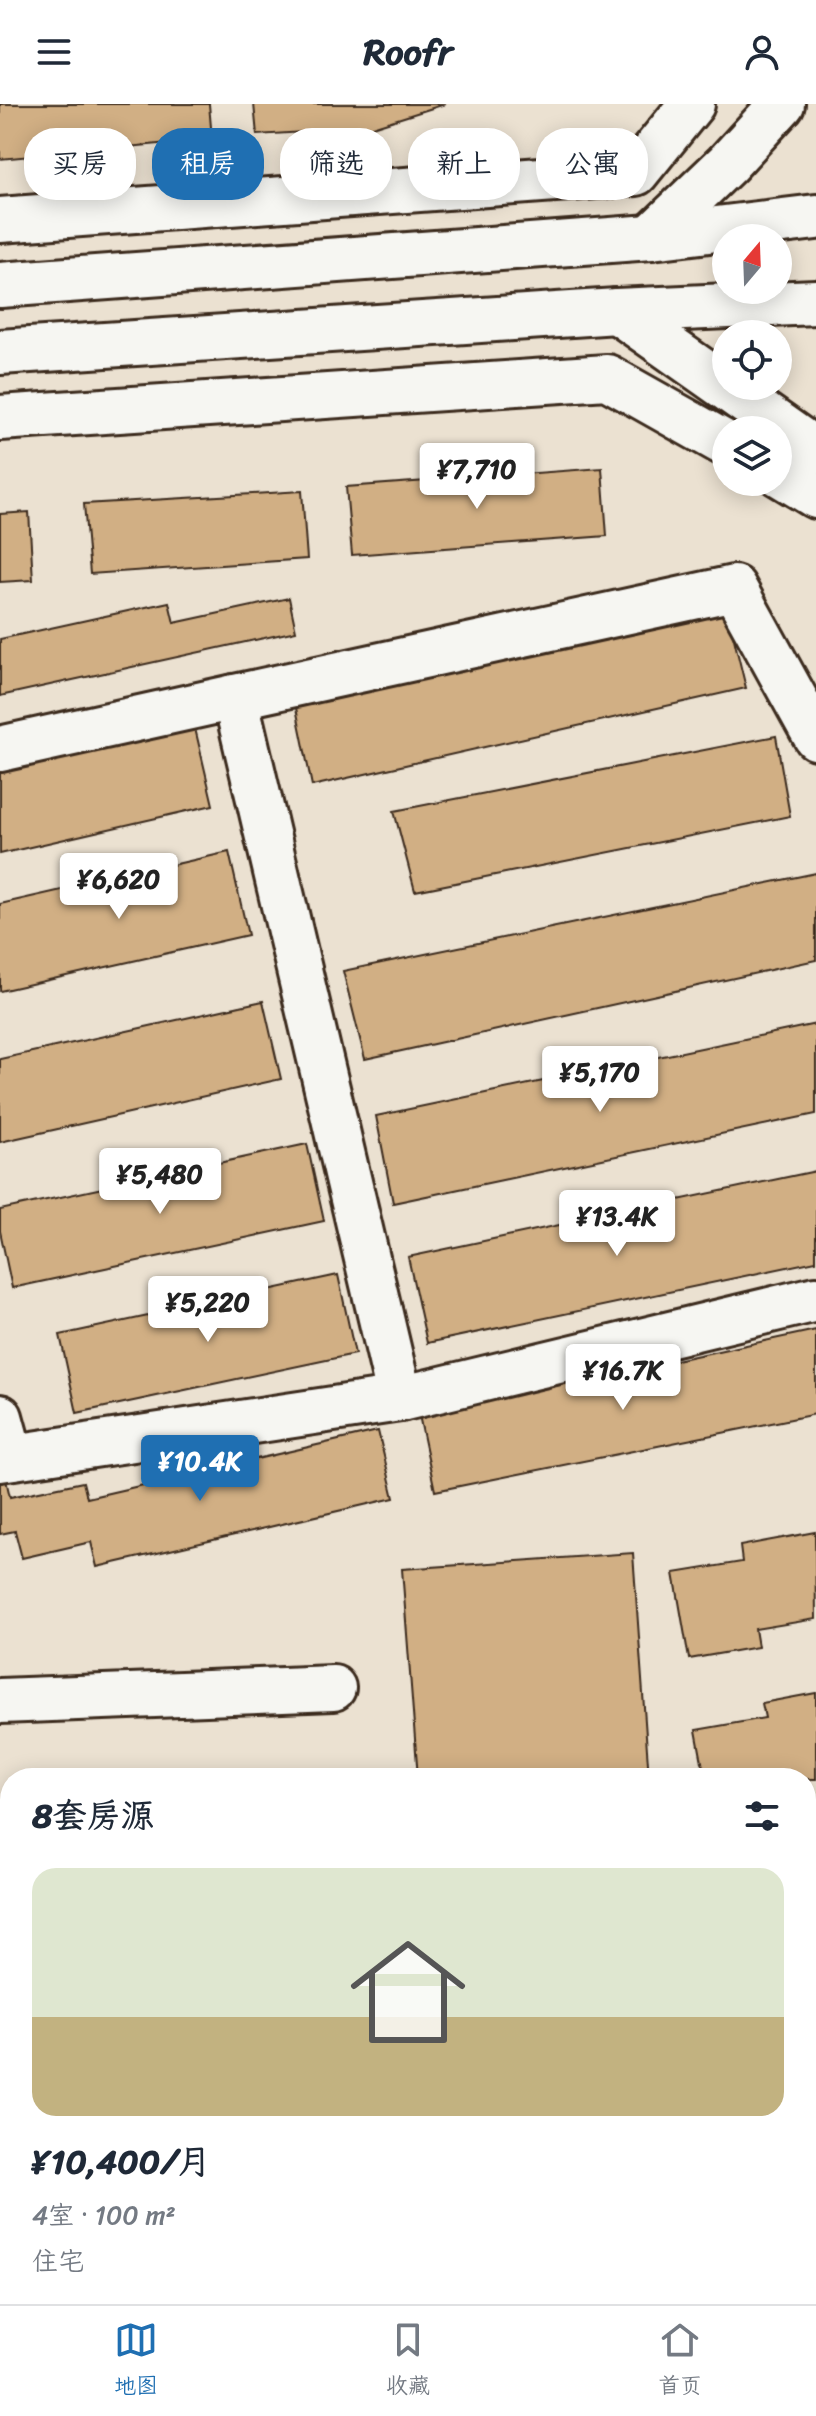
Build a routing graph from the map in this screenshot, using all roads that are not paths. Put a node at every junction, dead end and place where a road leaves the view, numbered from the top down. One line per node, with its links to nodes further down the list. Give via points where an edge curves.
1 (692, 104): 4 (main road, via 636,173)
2 (782, 104): 5 (main road)
3 (816, 217): 5 (main road)
4 (0, 220)
5 (651, 237): 6 (main road)
6 (0, 285)
7 (816, 302): 8 (main road)
8 (617, 311): 9 (main road); 12 (main road)
9 (0, 352)
10 (0, 418): 11 (main road, via 607,377)
11 (712, 436)
12 (816, 451)
13 (792, 481): 14 (main road)
14 (816, 496)
15 (235, 697): 16 (main road, via 734,588); 17 (main road); 19 (main road)
16 (816, 737)
17 (0, 749)
18 (816, 1299): 19 (main road)
19 (400, 1399): 20 (main road)
20 (4, 1444)
21 (333, 1688): 22 (main road)
22 (0, 1701)

